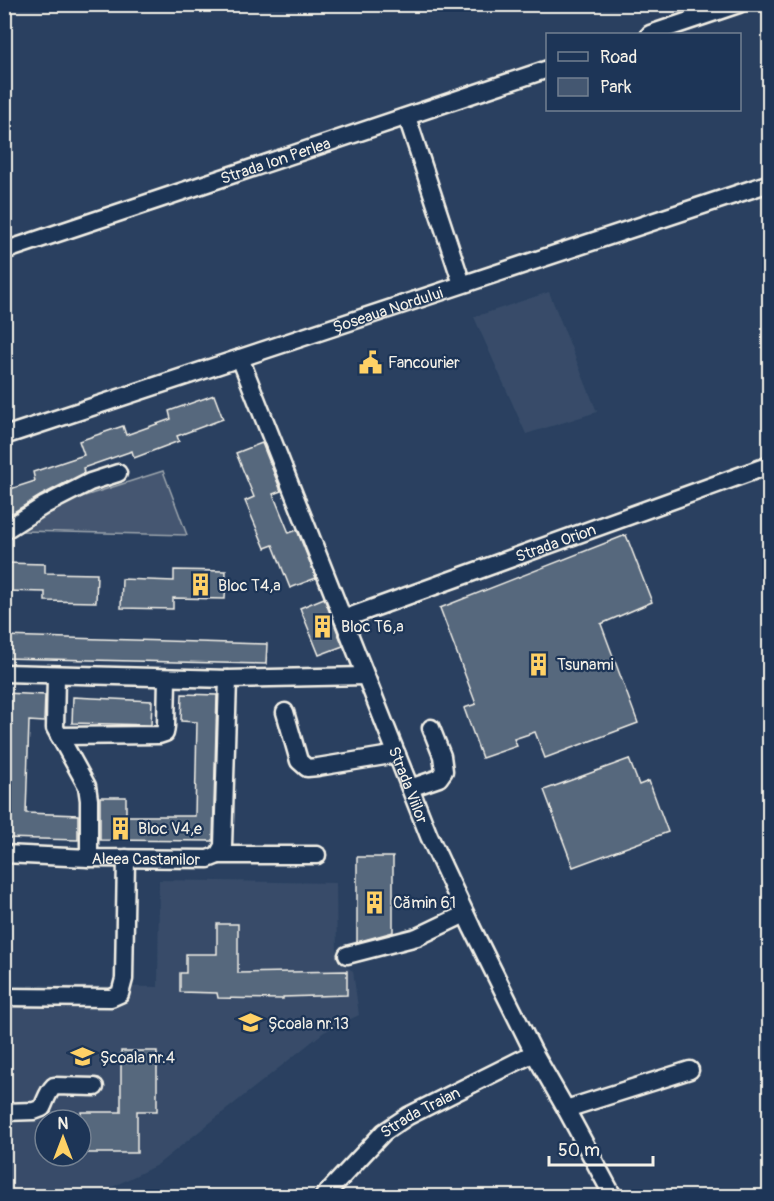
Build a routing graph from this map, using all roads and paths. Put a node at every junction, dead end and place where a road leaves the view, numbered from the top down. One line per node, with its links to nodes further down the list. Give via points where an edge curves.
1 (739, 4): 2 (street)
2 (653, 33)
3 (546, 70): 4 (street, Strada Ion Perlea)
4 (407, 117): 6 (street, Strada Ion Perlea); 7 (street)
5 (770, 183): 7 (street, Șoseaua Nordului)
6 (4, 251)
7 (462, 284): 8 (street, Șoseaua Nordului)
8 (240, 358): 9 (street, Șoseaua Nordului); 13 (street, Strada Viilor)
9 (4, 435)
10 (770, 465): 13 (street, Strada Orion)
11 (117, 473): 12 (street, via 45,505)
12 (4, 531)
13 (343, 619): 16 (street, Strada Viilor)
14 (4, 673): 15 (street)
15 (56, 675): 17 (street); 21 (street, via 55,728)
16 (365, 676): 18 (street); 22 (street, Strada Viilor)
17 (167, 678): 18 (street); 21 (street, via 165,733)
18 (228, 679): 25 (street, Aleea Castanilor, via 223,846)
19 (285, 712): 22 (street, via 299,760 307,768)
20 (431, 728): 23 (street, via 444,771 439,777)
21 (59, 736): 27 (street, via 87,786)
22 (397, 754): 23 (street, Strada Viilor)
23 (410, 788): 29 (street, Strada Viilor)
24 (4, 854): 27 (street, Aleea Castanilor)
25 (218, 855): 26 (street); 28 (street, Aleea Castanilor, via 208,859)
26 (317, 855)
27 (89, 858): 28 (street, Aleea Castanilor)
28 (126, 858): 31 (street, via 124,979 120,994 111,998)
29 (465, 914): 30 (street, via 417,937); 32 (street, Strada Viilor)
30 (347, 955)
31 (4, 997)
32 (534, 1053): 35 (street, Strada Viilor); 37 (street, Strada Traian, via 384,1132)
33 (690, 1071): 35 (street)
34 (94, 1087): 36 (street, via 54,1086 42,1108)
35 (566, 1109): 38 (street, Strada Viilor)
36 (4, 1112)
37 (324, 1197)
38 (613, 1197)

